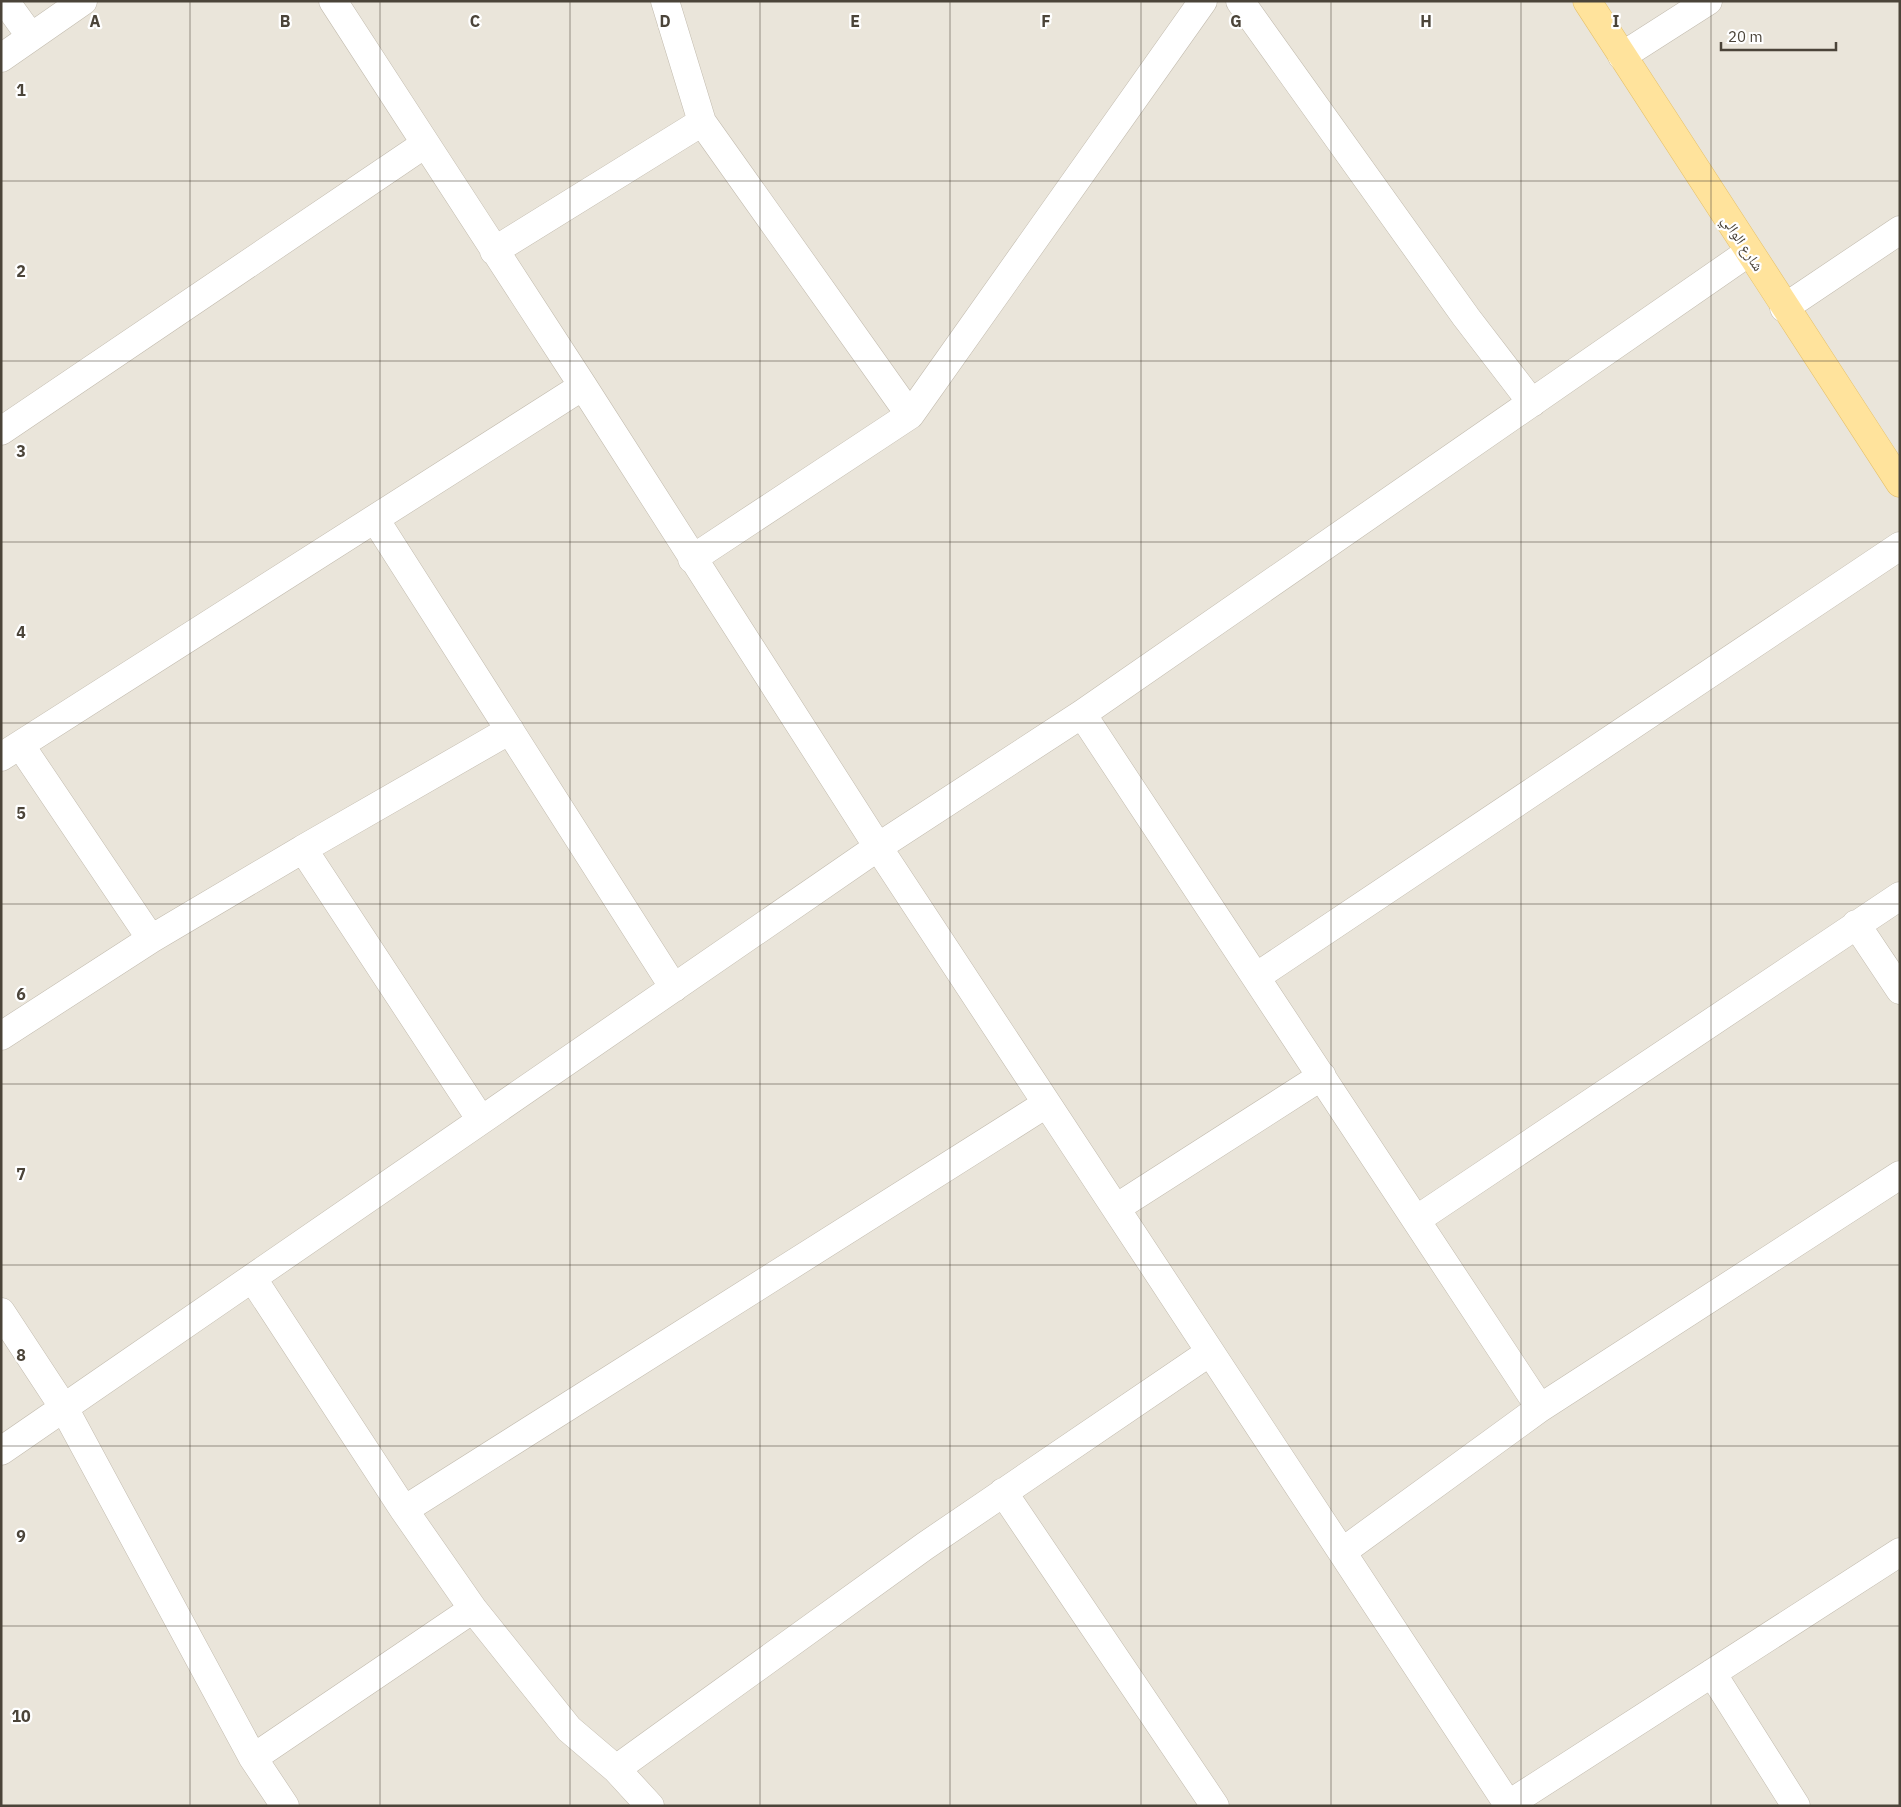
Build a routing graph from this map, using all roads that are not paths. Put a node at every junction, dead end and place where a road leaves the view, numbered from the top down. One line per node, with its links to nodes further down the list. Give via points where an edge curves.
1 (5, 1): 9 (street)
2 (82, 1): 9 (street)
3 (333, 1): 13 (street)
4 (665, 1): 12 (street)
5 (1203, 1): 20 (street)
6 (1240, 1): 19 (street, via 1466,317)
7 (1587, 1): 10 (main road, شارع الوالي)
8 (1708, 1): 10 (street)
9 (31, 37): 11 (street)
10 (1622, 56): 16 (main road, شارع الوالي)
11 (1, 58)
12 (702, 122): 15 (street); 20 (street)
13 (425, 144): 15 (street); 21 (street)
14 (1900, 230): 17 (street)
15 (494, 251): 18 (street)
16 (1749, 252): 17 (main road, شارع الوالي); 19 (street)
17 (1784, 308): 22 (main road, شارع الوالي)
18 (583, 386): 23 (street); 25 (street)
19 (1532, 403): 26 (street)
20 (910, 415): 25 (street)
21 (1, 431)
22 (1900, 483)
23 (376, 519): 27 (street); 28 (street)
24 (1900, 546): 34 (street)
25 (692, 559): 29 (street)
26 (1082, 714): 29 (street); 34 (street)
27 (510, 730): 30 (street); 35 (street)
28 (11, 751): 33 (street)
29 (878, 847): 35 (street); 39 (street)
30 (303, 849): 33 (street); 40 (street)
31 (1900, 896): 32 (street)
32 (1856, 924): 36 (street); 43 (street)
33 (151, 939): 37 (street)
34 (1256, 977): 38 (street)
35 (674, 988): 40 (street)
36 (1900, 990)
37 (1, 1036)
38 (1322, 1076): 42 (street); 43 (street)
39 (1046, 1104): 42 (street); 51 (street)
40 (481, 1120): 44 (street)
41 (1900, 1176): 48 (street)
42 (1116, 1208): 46 (street)
43 (1416, 1220): 48 (street)
44 (253, 1279): 47 (street); 51 (street)
45 (1, 1312): 47 (street)
46 (1210, 1352): 50 (street); 52 (street)
47 (64, 1408): 49 (street); 56 (street)
48 (1540, 1408): 52 (street)
49 (1, 1451)
50 (1003, 1492): 57 (street); 61 (street)
51 (404, 1510): 54 (street)
52 (1342, 1552): 58 (street)
53 (1900, 1552): 55 (street)
54 (473, 1609): 56 (street); 57 (street, via 569,1729)
55 (1712, 1673): 58 (street); 62 (street)
56 (253, 1758): 59 (street)
57 (616, 1769): 60 (street)
58 (1508, 1805)
59 (285, 1806)
60 (650, 1806)
61 (1215, 1806)
62 (1796, 1806)

